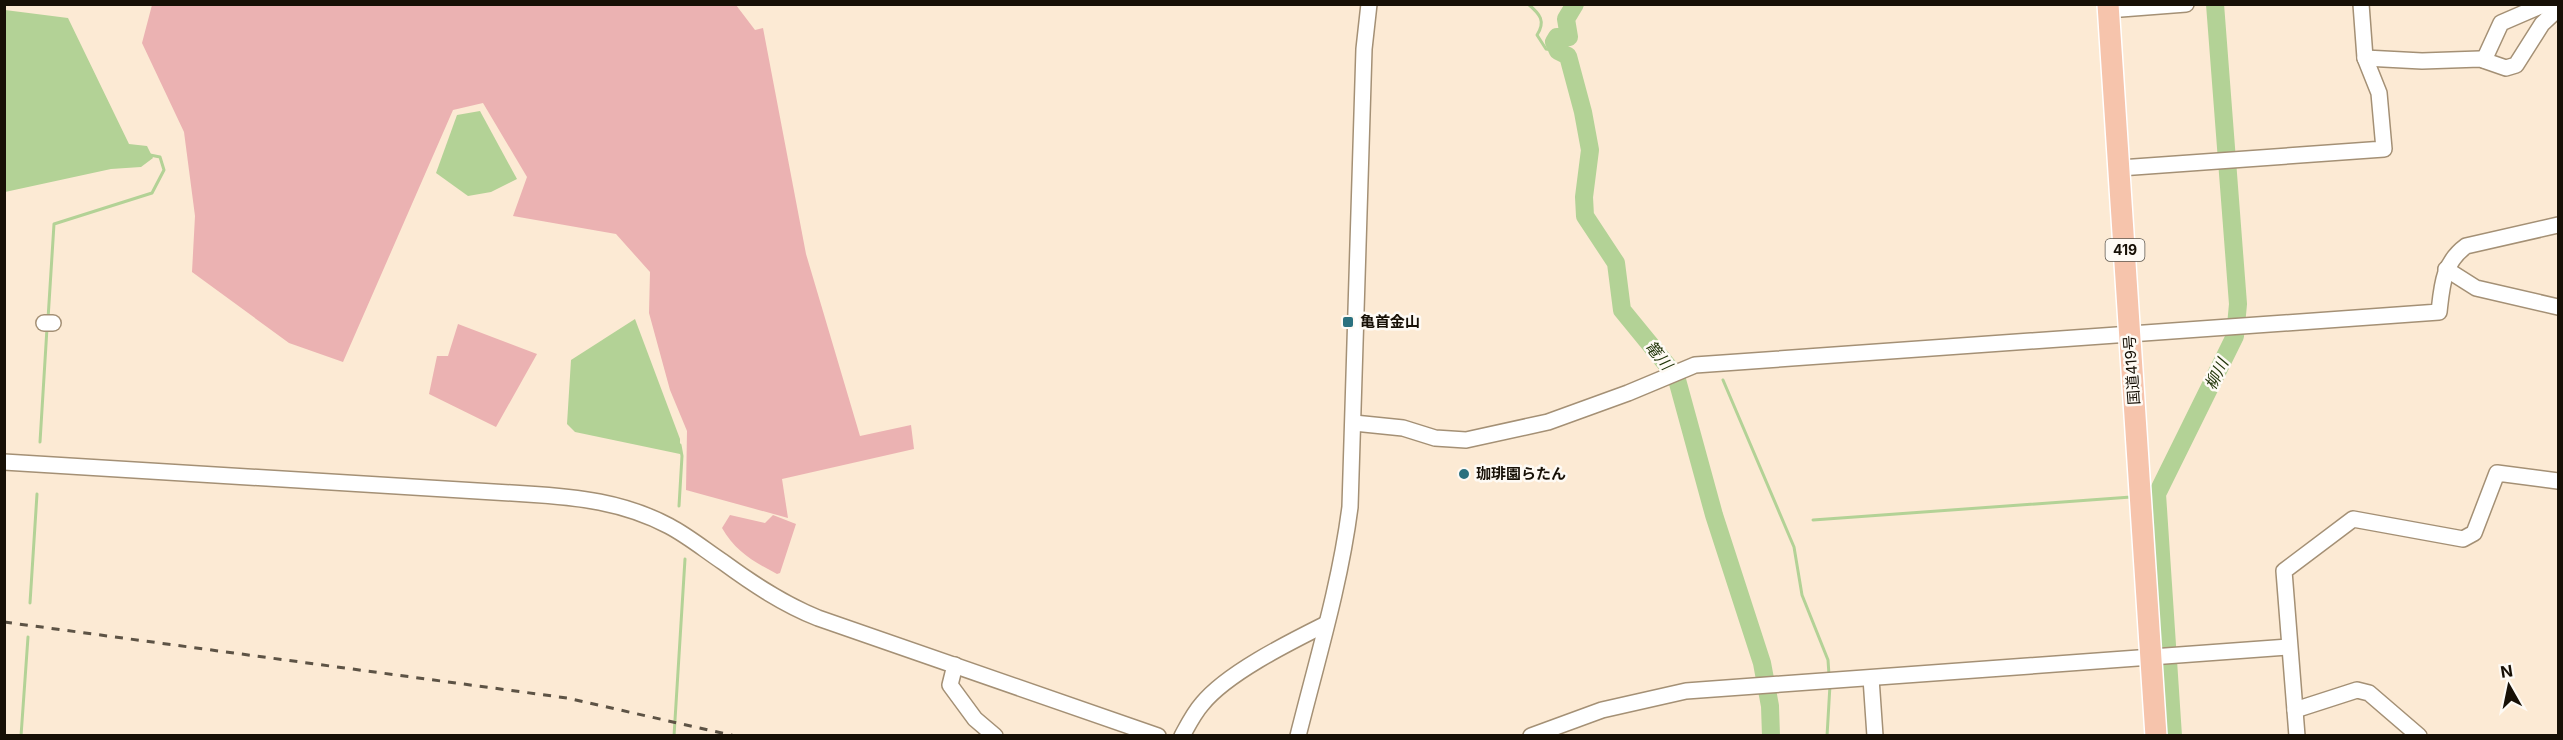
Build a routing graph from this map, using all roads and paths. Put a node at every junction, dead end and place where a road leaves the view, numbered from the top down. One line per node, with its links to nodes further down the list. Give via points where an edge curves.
1 (1369, 4): 14 (street, via 1364,49)
2 (2186, 4): 6 (street)
3 (2361, 4): 7 (street)
4 (2551, 4): 8 (street, via 2501,23)
5 (2558, 6): 8 (street, via 2516,65 2506,68)
6 (2108, 7): 9 (highway, 国道419号 / 419)
7 (2365, 58): 8 (street); 9 (street, via 2379,93 2384,149)
8 (2484, 60)
9 (2120, 168): 13 (highway, 国道419号 / 419)
10 (2559, 225): 11 (street, via 2466,246)
11 (2446, 269): 12 (street, via 2476,288); 13 (street, via 2439,312)
12 (2559, 307)
13 (2130, 334): 14 (street, via 1695,365 1548,422 1466,440); 19 (highway, 国道419号 / 419)
14 (1354, 423): 17 (street, via 1350,507)
15 (4, 462): 20 (street, via 571,496 605,502 672,527 799,610)
16 (2559, 481): 18 (street, via 2497,472 2474,533 2463,538 2353,519 2284,571)
17 (1326, 624): 25 (street, via 1235,676 1202,704); 26 (street)
18 (2289, 647): 19 (street); 22 (street)
19 (2155, 657): 21 (street); 29 (highway, 国道419号 / 419)
20 (955, 665): 23 (street, via 950,685 975,719); 24 (street)
21 (1870, 678): 27 (street, via 1686,691 1602,710); 28 (street)
22 (2295, 710): 30 (street); 31 (street, via 2357,690 2369,693)
23 (995, 735)
24 (1158, 735)
25 (1182, 735)
26 (1298, 735)
27 (1531, 735)
28 (1875, 735)
29 (2156, 735)
30 (2297, 735)
31 (2420, 735)

